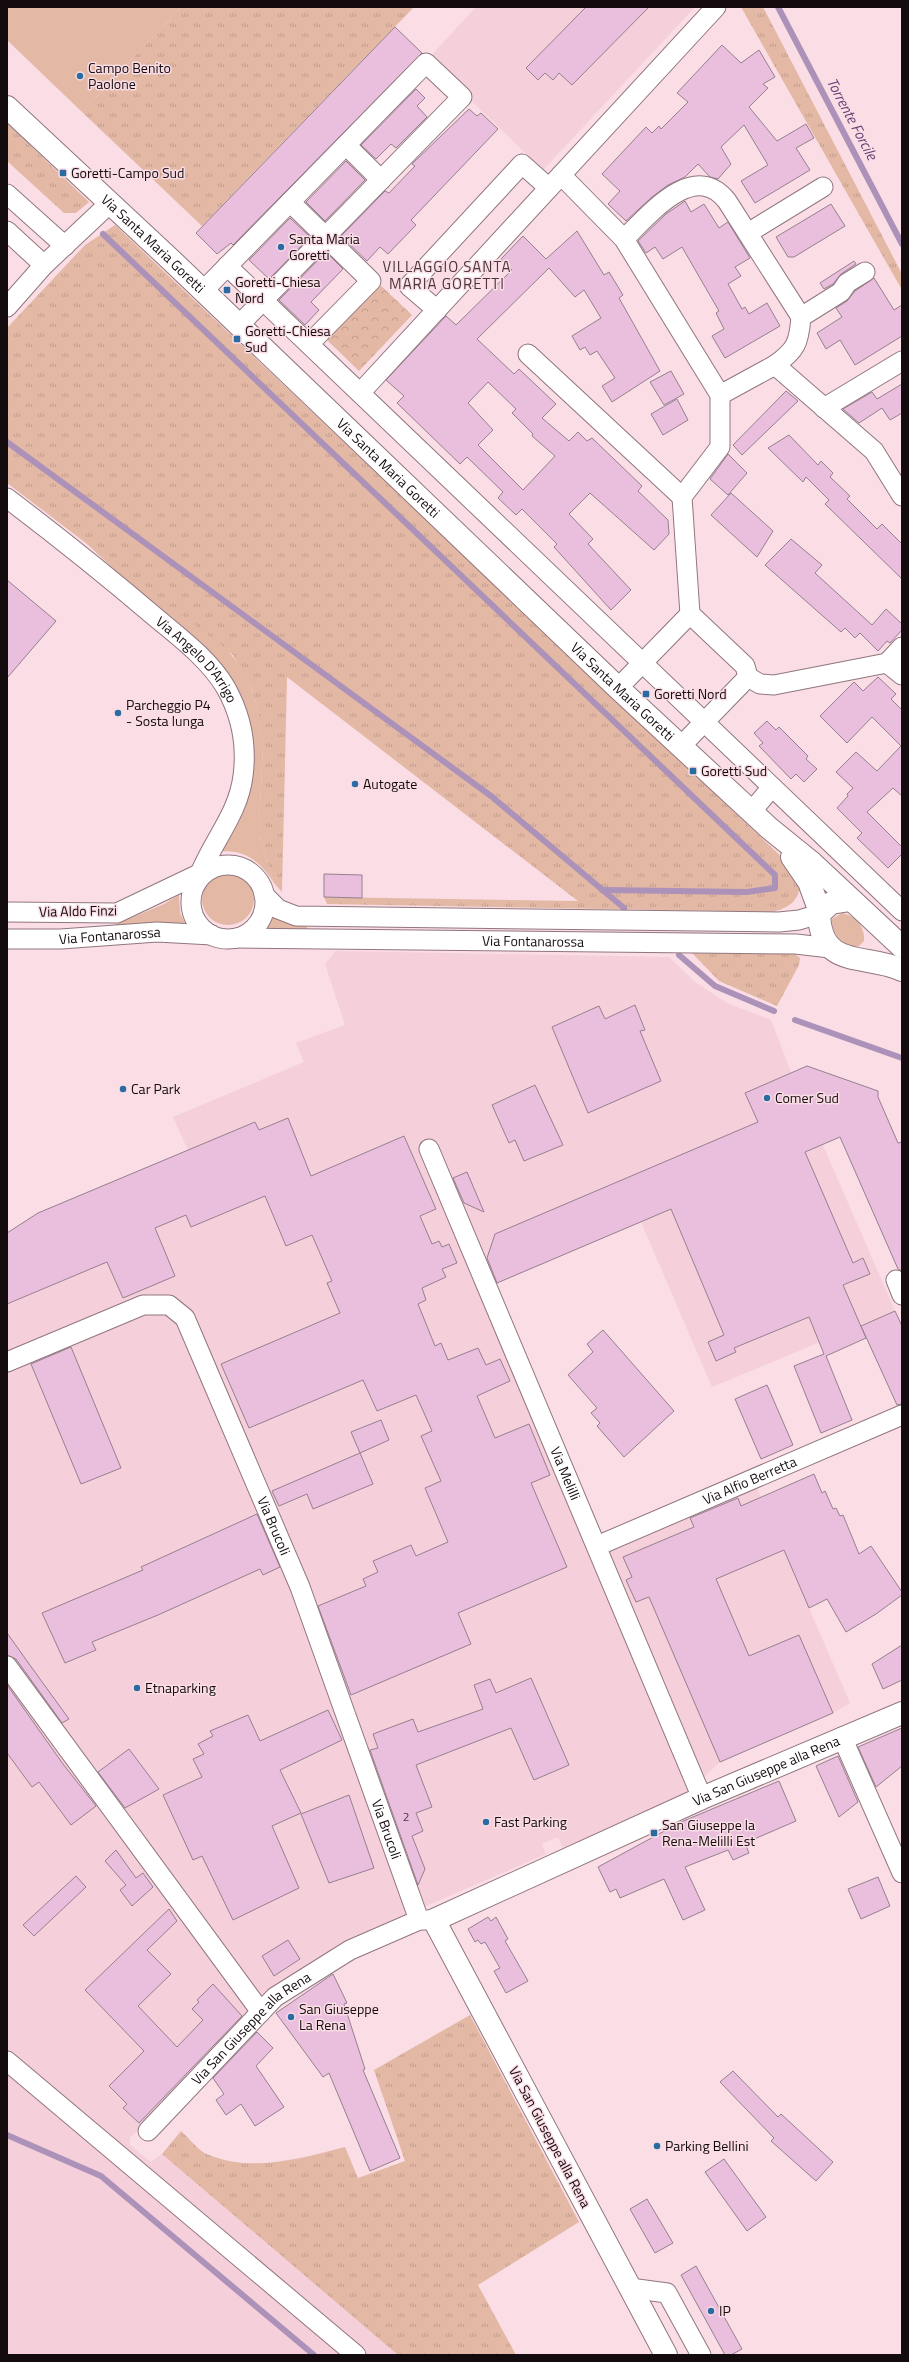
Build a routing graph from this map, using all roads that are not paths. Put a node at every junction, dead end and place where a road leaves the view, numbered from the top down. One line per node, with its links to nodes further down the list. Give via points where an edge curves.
1 (716, 7): 5 (street)
2 (7, 107): 9 (main road, Via Santa Maria Goretti)
3 (346, 145): 4 (street); 4 (street, via 426,63 462,97); 8 (street)
4 (381, 180): 12 (street)
5 (555, 182): 13 (street); 21 (street); 21 (street, via 522,164 409,286)
6 (823, 187): 11 (street)
7 (7, 194): 14 (street)
8 (290, 202): 12 (street); 16 (street)
9 (110, 204): 14 (street); 18 (main road, Via Santa Maria Goretti)
10 (7, 231): 15 (street)
11 (748, 233): 13 (street, via 722,194 705,185 682,189 666,200); 22 (street)
12 (326, 237): 19 (street); 24 (street, via 371,281)
13 (624, 239): 29 (street)
14 (65, 246): 15 (street)
15 (44, 265): 20 (street)
16 (227, 266): 18 (street); 19 (street)
17 (865, 272): 22 (street, via 847,283 841,292)
18 (203, 291): 23 (main road, Via Santa Maria Goretti)
19 (263, 301): 23 (street); 24 (street)
20 (7, 307)
21 (437, 310): 28 (street)
22 (801, 317): 27 (street, via 796,346)
23 (238, 326): 40 (main road, Via Santa Maria Goretti)
24 (309, 344): 28 (street)
25 (528, 354): 32 (street)
26 (902, 361): 30 (street)
27 (775, 365): 29 (street); 30 (street)
28 (360, 393): 36 (street)
29 (720, 395): 32 (street, via 720,447)
30 (824, 408): 31 (street, via 874,451)
31 (899, 484)
32 (682, 497): 34 (street)
33 (7, 498): 46 (street, Via Angelo D'Arrigo, via 78,552 176,634 209,665 226,688 238,716 243,738 243,776 238,798)
34 (690, 614): 36 (street); 39 (street, via 745,666)
35 (902, 647): 37 (street)
36 (642, 663): 40 (street); 41 (street)
37 (886, 663): 38 (street); 39 (street, via 774,685 760,684)
38 (902, 675)
39 (748, 677): 41 (street)
40 (618, 688): 42 (main road, Via Santa Maria Goretti)
41 (705, 722): 42 (street); 43 (street)
42 (681, 746): 44 (main road, Via Santa Maria Goretti)
43 (772, 787): 44 (street); 49 (street)
44 (751, 812): 45 (main road, Via Santa Maria Goretti)
45 (769, 828): 48 (main road, via 811,862); 51 (main road, via 803,869)
46 (203, 875): 47 (street, via 228,865 244,869 257,880); 50 (street, Via Aldo Finzi, via 117,913); 53 (street, via 192,894 192,910 199,925)
47 (264, 895): 51 (street, Via Fontanarossa, via 278,909 296,916 780,922 799,920); 54 (street, via 264,912 259,922 251,931)
48 (850, 900): 51 (main road, via 831,903); 52 (main road)
49 (902, 911)
50 (7, 912)
51 (820, 913): 57 (main road, via 821,931)
52 (877, 925): 56 (main road); 58 (main road, via 877,945)
53 (212, 935): 54 (street); 55 (street, Via Fontanarossa, via 157,932 61,939)
54 (236, 938): 57 (street, Via Fontanarossa, via 796,944)
55 (7, 939)
56 (902, 947)
57 (830, 948): 58 (main road, via 843,956)
58 (866, 959): 59 (main road)
59 (902, 970)
60 (429, 1149): 63 (street, Via Melilli)
61 (7, 1362): 69 (street, Via Brucoli, via 143,1305 169,1305 185,1318 300,1587)
62 (902, 1415): 63 (street, Via Alfio Berretta)
63 (596, 1546): 67 (street, Via Melilli)
64 (7, 1666): 70 (street)
65 (902, 1713): 66 (main road, Via San Giuseppe alla Rena)
66 (842, 1737): 67 (main road, Via San Giuseppe alla Rena); 68 (street)
67 (702, 1798): 69 (main road, Via San Giuseppe alla Rena)
68 (902, 1873)
69 (426, 1920): 70 (street, Via San Giuseppe alla Rena, via 350,1950 275,1997); 73 (main road, Via San Giuseppe alla Rena)
70 (261, 2012): 72 (street, Via San Giuseppe alla Rena)
71 (7, 2061): 74 (street)
72 (148, 2131)
73 (630, 2288): 75 (main road, Via San Giuseppe alla Rena); 76 (street, via 668,2293)
74 (356, 2355)
75 (666, 2355)
76 (701, 2355)

